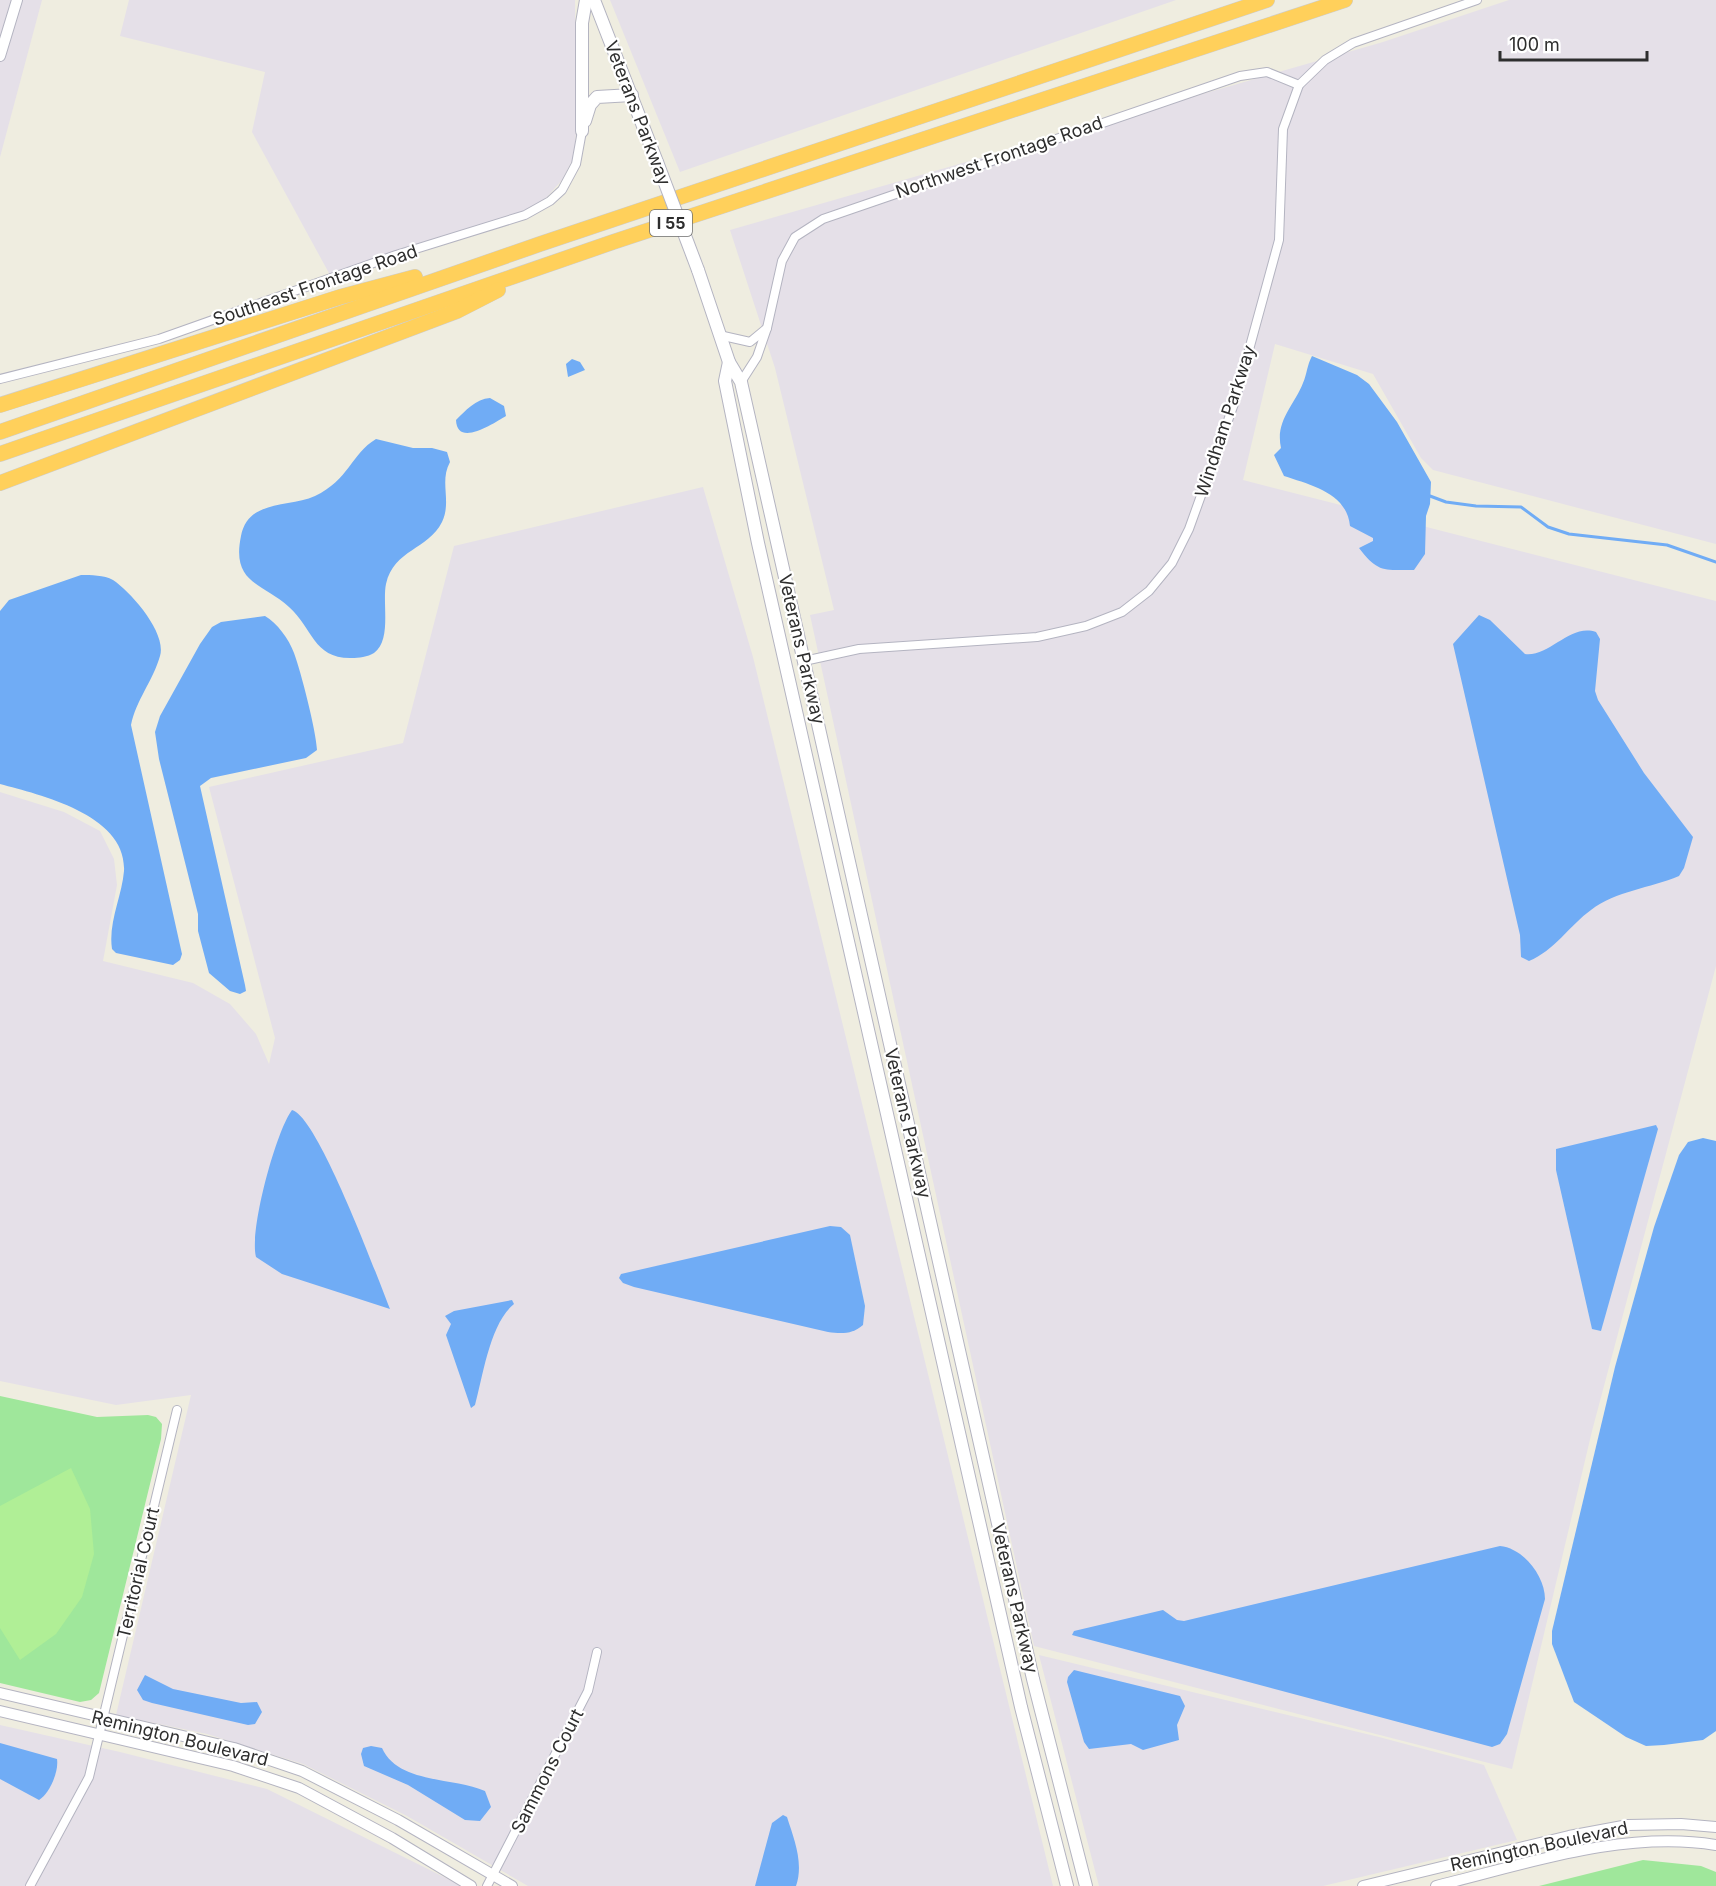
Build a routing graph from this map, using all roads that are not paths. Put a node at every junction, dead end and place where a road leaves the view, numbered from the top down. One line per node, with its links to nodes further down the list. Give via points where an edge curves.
1 (17, 0): 7 (street)
2 (586, 0): 10 (main road, via 582,23)
3 (594, 0): 9 (main road, Veterans Parkway)
4 (1267, 0): 11 (highway, I 55)
5 (1345, 0): 12 (highway, I 55)
6 (1477, 0): 8 (street, Windham Parkway, via 1353,43 1325,60)
7 (0, 56)
8 (1299, 85): 13 (street, Northwest Frontage Road, via 1267,72 1240,76 823,219 795,237 782,261); 22 (street, Windham Parkway, via 1283,129 1279,240 1235,401 1189,529 1172,563 1149,591 1122,612 1037,637 859,649)
9 (632, 95): 10 (main road, via 597,97 590,105); 14 (main road, Veterans Parkway, bridge)
10 (582, 131): 16 (street, Southeast Frontage Road, via 576,164 562,190 525,215 396,255 159,339)
11 (540, 244): 18 (highway, via 340,297); 19 (highway, I 55)
12 (549, 264): 20 (highway, I 55); 21 (highway, via 457,310)
13 (767, 328): 14 (street, via 750,342); 17 (street, Northwest Frontage Road, via 757,357)
14 (719, 335): 15 (main road, Veterans Parkway)
15 (729, 362): 17 (main road, Veterans Parkway); 36 (main road, Veterans Parkway, via 725,381 756,534 1021,1707)
16 (0, 379)
17 (741, 382): 22 (main road, Veterans Parkway)
18 (0, 405)
19 (0, 432)
20 (0, 454)
21 (0, 483)
22 (804, 661): 37 (main road, Veterans Parkway, via 1033,1679)
23 (177, 1410): 27 (street, Territorial Court)
24 (597, 1652): 31 (street, Sammons Court, via 588,1691)
25 (0, 1693): 27 (street, Remington Boulevard)
26 (0, 1711): 28 (street, Remington Boulevard)
27 (104, 1718): 28 (street, Territorial Court); 31 (street, Remington Boulevard, via 234,1748 302,1771)
28 (99, 1737): 32 (street, Territorial Court, via 89,1777); 33 (street, Remington Boulevard, via 232,1766 299,1788)
29 (1716, 1827): 38 (street, Remington Boulevard, via 1628,1825)
30 (1716, 1845): 39 (street, Remington Boulevard, via 1647,1842 1587,1850)
31 (493, 1875): 34 (street, Sammons Court); 35 (street, Remington Boulevard)
32 (30, 1886)
33 (471, 1886)
34 (487, 1886)
35 (512, 1886)
36 (1067, 1886)
37 (1086, 1886)
38 (1363, 1886)
39 (1436, 1886)

